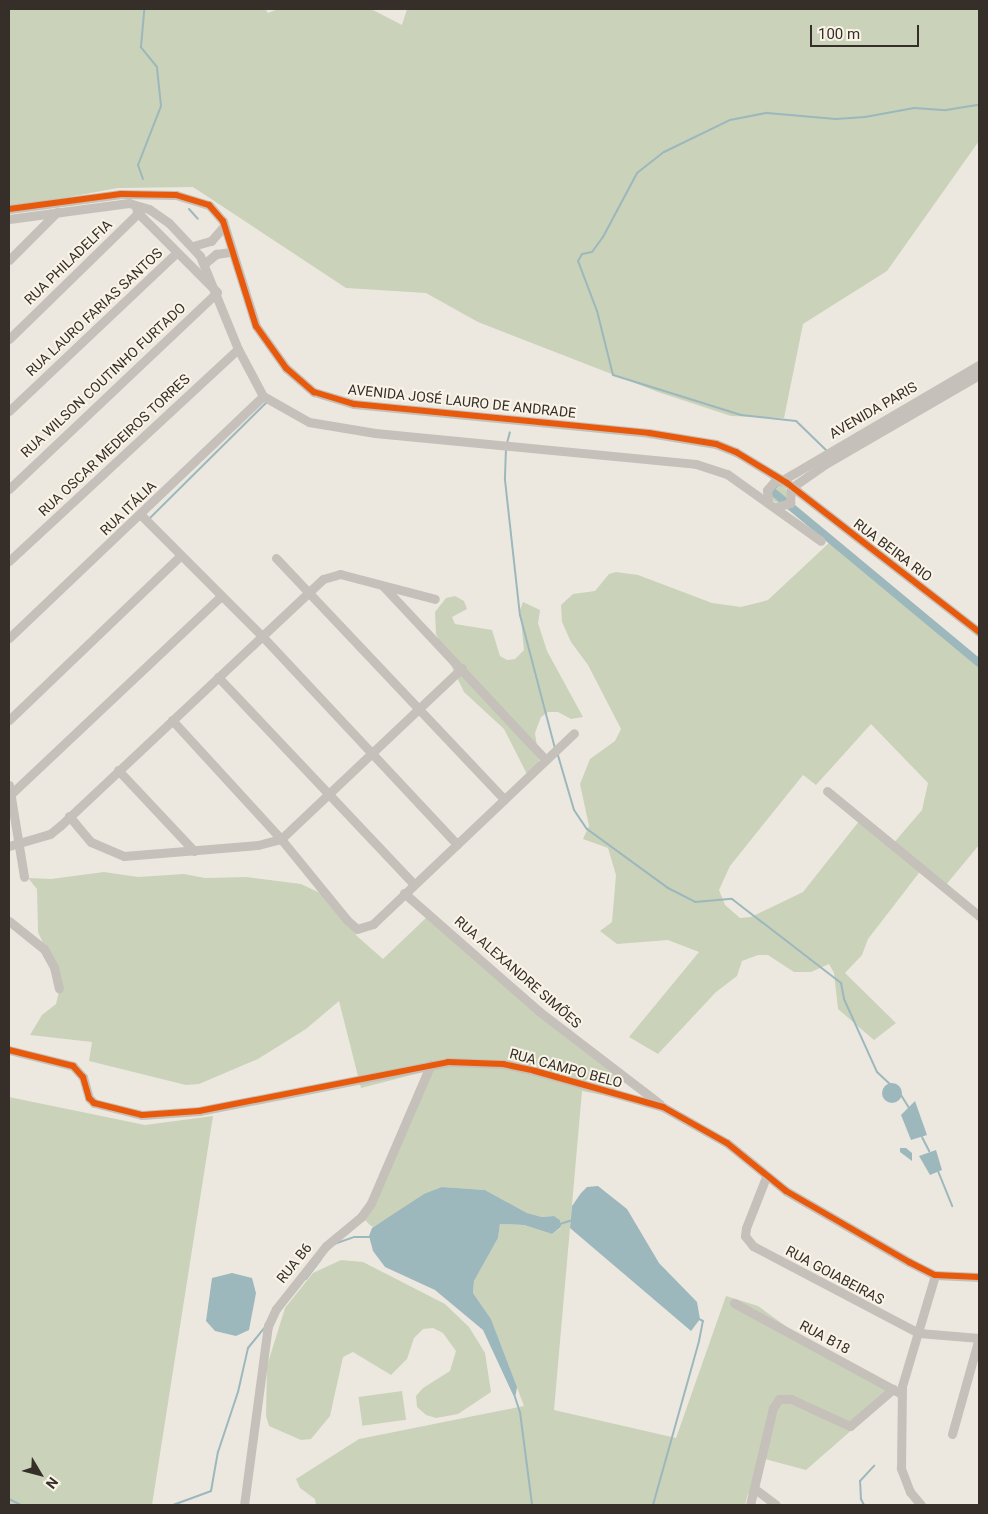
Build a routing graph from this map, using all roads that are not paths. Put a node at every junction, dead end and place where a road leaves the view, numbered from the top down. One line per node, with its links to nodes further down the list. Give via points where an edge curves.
1 (134, 204): 3 (street); 4 (street); 7 (street, via 156,214)
2 (9, 209): 6 (street, AVENIDA JOSÉ LAURO DE ANDRADE, via 121,194 176,195 209,205)
3 (58, 212): 5 (street); 10 (street)
4 (138, 213): 9 (street); 13 (street, RUA PHILADELFIA)
5 (9, 219)
6 (224, 226): 7 (street, via 210,240); 8 (street, AVENIDA JOSÉ LAURO DE ANDRADE)
7 (193, 246): 11 (street)
8 (231, 252): 11 (street, via 216,254); 19 (street, AVENIDA JOSÉ LAURO DE ANDRADE, via 256,326 286,368 314,392 354,404 649,432 716,444 736,452)
9 (176, 253): 12 (street); 18 (street, RUA LAURO FARIAS SANTOS)
10 (9, 260)
11 (204, 264): 12 (street)
12 (217, 292): 14 (street); 21 (street, RUA WILSON COUTINHO FURTADO)
13 (9, 339)
14 (238, 349): 17 (street); 27 (street, RUA OSCAR MEDEIROS TORRES)
15 (979, 365): 19 (street, AVENIDA PARIS)
16 (979, 375): 20 (street, AVENIDA PARIS, via 827,463)
17 (267, 399): 22 (street, via 310,422 375,433 696,464 727,474); 23 (street, RUA ITÁLIA)
18 (9, 411)
19 (781, 481): 20 (street, AVENIDA JOSÉ LAURO DE ANDRADE); 22 (street, via 768,487)
20 (791, 488): 22 (street, via 790,503); 32 (street, RUA BEIRA RIO)
21 (9, 489)
22 (772, 504): 24 (street)
23 (141, 515): 25 (street); 34 (street, RUA ITÁLIA)
24 (821, 541)
25 (180, 556): 30 (street); 38 (street)
26 (276, 558): 29 (street)
27 (9, 561)
28 (382, 585): 29 (street, via 340,574 323,579); 31 (street); 35 (street)
29 (308, 592): 33 (street); 37 (street)
30 (221, 596): 33 (street); 47 (street)
31 (435, 599)
32 (979, 632)
33 (263, 637): 36 (street); 41 (street)
34 (9, 638)
35 (462, 668): 37 (street); 42 (street)
36 (218, 677): 39 (street); 46 (street)
37 (419, 708): 41 (street); 48 (street)
38 (9, 720)
39 (172, 720): 43 (street); 50 (street)
40 (574, 733): 42 (street)
41 (371, 754): 46 (street); 51 (street)
42 (548, 756): 48 (street)
43 (118, 770): 49 (street); 53 (street)
44 (9, 785): 47 (street)
45 (827, 792): 57 (street)
46 (331, 793): 50 (street); 55 (street)
47 (11, 794): 52 (street)
48 (503, 798): 51 (street)
49 (68, 816): 52 (street, via 50,834); 53 (street, via 91,842 124,856)
50 (282, 839): 53 (street, via 258,845); 56 (street, via 357,929 373,924)
51 (457, 844): 55 (street)
52 (13, 845): 54 (street)
53 (194, 851)
54 (24, 877)
55 (414, 884): 56 (street)
56 (404, 893): 63 (street, RUA ALEXANDRE SIMÕES, via 558,1027 597,1053)
57 (979, 916)
58 (9, 921): 59 (street, via 44,949 54,967)
59 (59, 988)
60 (9, 1042): 61 (street)
61 (13, 1051): 62 (street, RUA CAMPO BELO, via 73,1066 83,1077 88,1098 94,1103 142,1115 199,1111)
62 (431, 1064): 63 (street, RUA CAMPO BELO, via 503,1064); 74 (street, RUA B6, via 371,1203 361,1217 326,1246 276,1309 268,1326)
63 (663, 1106): 64 (street, RUA CAMPO BELO, via 727,1143)
64 (766, 1177): 65 (street, RUA CAMPO BELO, via 809,1205); 68 (street, RUA GOIABEIRAS, via 746,1228 745,1236 753,1246)
65 (935, 1275): 66 (street, RUA CAMPO BELO); 68 (street)
66 (979, 1277)
67 (734, 1303): 70 (street, RUA B18)
68 (919, 1333): 69 (street, RUA GOIABEIRAS); 71 (street)
69 (979, 1338): 72 (street)
70 (893, 1389): 71 (street, RUA B18); 73 (street, via 850,1426 791,1399 779,1399 773,1408)
71 (902, 1395): 77 (street, via 901,1468 910,1492)
72 (952, 1434)
73 (756, 1489): 75 (street); 76 (street)
74 (244, 1505)
75 (750, 1505)
76 (776, 1505)
77 (921, 1505)

